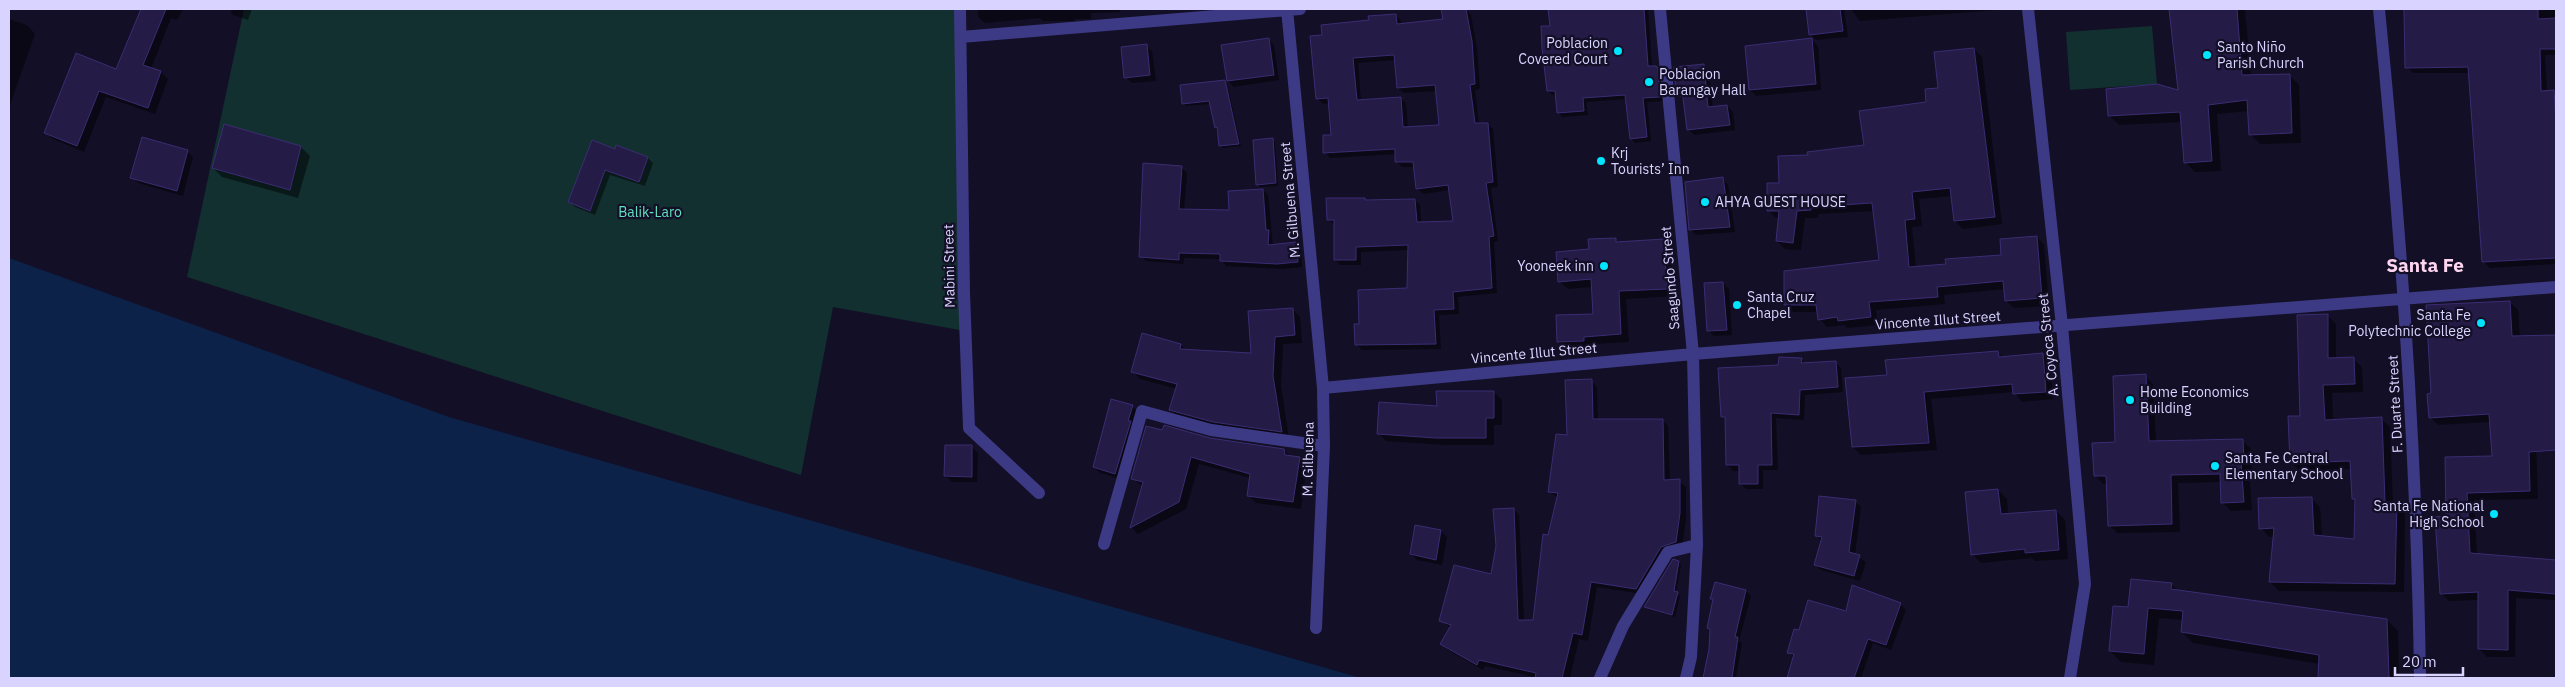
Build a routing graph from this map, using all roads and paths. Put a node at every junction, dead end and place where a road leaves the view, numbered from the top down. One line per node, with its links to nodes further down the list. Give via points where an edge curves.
1 (960, 9): 6 (street, Mabini Street)
2 (1292, 9): 6 (street); 11 (street, M. Gilbuena Street)
3 (1660, 9): 10 (street, Saagundo Street)
4 (2028, 9): 9 (street, A. Coyoca Street)
5 (2379, 9): 8 (street, F. Duarte Street)
6 (961, 37): 13 (street, Mabini Street, via 969,428)
7 (2556, 287): 8 (street, Vincente Illut Street)
8 (2405, 300): 9 (street, Vincente Illut Street); 20 (street, F. Duarte Street)
9 (2062, 326): 10 (street, Vincente Illut Street); 19 (street, A. Coyoca Street, via 2085,584)
10 (1693, 354): 11 (street, Vincente Illut Street); 15 (street, Saagundo Street)
11 (1323, 388): 12 (street, M. Gilbuena)
12 (1324, 446): 14 (street, via 1211,430 1142,411); 16 (street, M. Gilbuena)
13 (1039, 493)
14 (1104, 544)
15 (1698, 545): 17 (street, via 1668,552 1623,626); 18 (street, Saagundo Street, via 1691,657)
16 (1316, 628)
17 (1600, 678)
18 (1686, 678)
19 (2070, 678)
20 (2420, 678)

